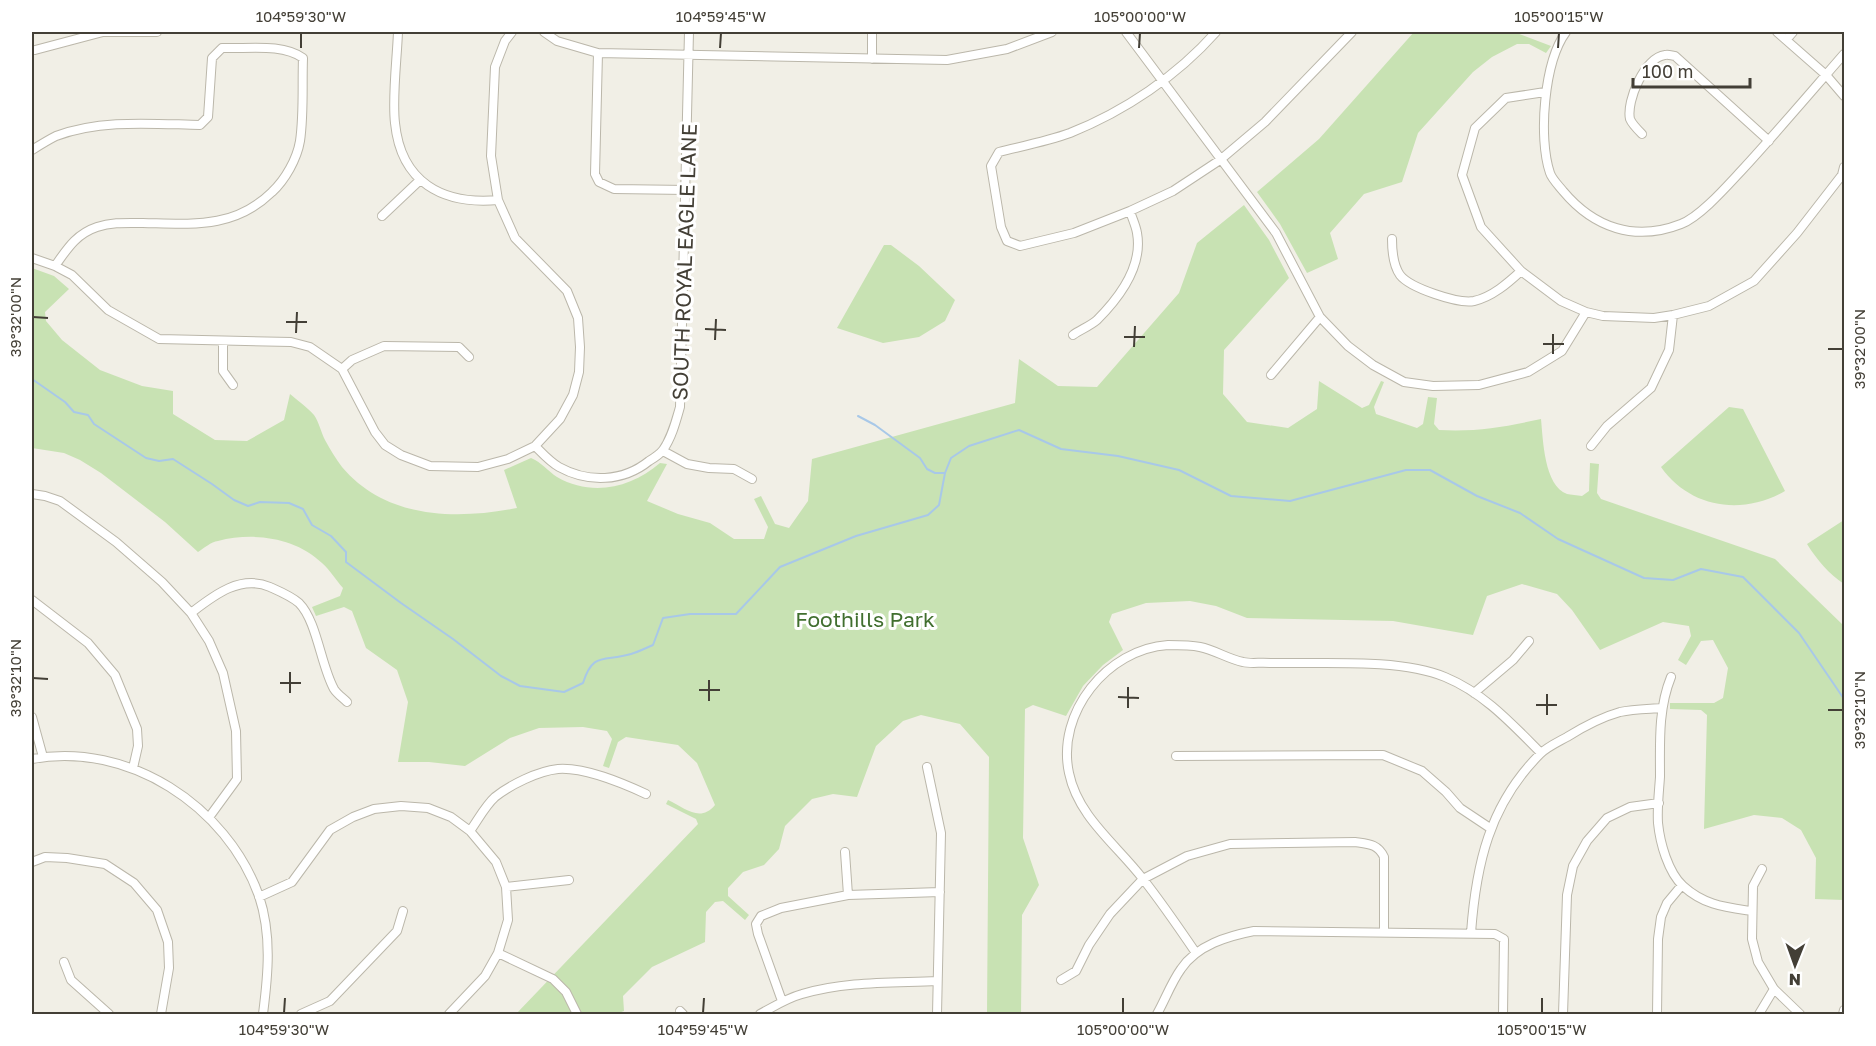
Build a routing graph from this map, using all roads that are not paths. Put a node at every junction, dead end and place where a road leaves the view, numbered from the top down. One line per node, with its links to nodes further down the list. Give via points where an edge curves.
1 (96, 32): 2 (street); 17 (street)
2 (132, 32): 3 (street)
3 (157, 32)
4 (398, 32): 31 (street, via 395,121 404,159)
5 (512, 32): 33 (street, via 495,67 491,156)
6 (544, 32): 18 (street, via 557,41)
7 (689, 32): 20 (street, SOUTH ROYAL EAGLE LANE)
8 (872, 32): 21 (street)
9 (1052, 32): 21 (street, via 1007,49 947,60)
10 (1126, 32): 23 (street)
11 (1216, 32): 23 (street)
12 (1352, 32): 29 (street, via 1265,122)
13 (1566, 32): 24 (street)
14 (1777, 32): 16 (street)
15 (1793, 32): 16 (street)
16 (1786, 40): 22 (street)
17 (35, 50)
18 (598, 53): 20 (street); 32 (street, via 595,174 599,182 614,189)
19 (1845, 54): 22 (street)
20 (689, 55): 21 (street); 32 (street, SOUTH ROYAL EAGLE LANE)
21 (872, 59)
22 (1826, 75): 25 (street); 27 (street)
23 (1163, 82): 29 (street); 34 (street, via 1070,133 999,152 991,166 1000,227 1007,241 1020,246 1074,233)
24 (1545, 92): 27 (street, via 1544,132 1550,175 1576,207 1615,230 1645,233 1682,224 1717,198); 39 (street, via 1506,98 1475,128 1462,175 1481,227)
25 (1845, 96)
26 (1642, 134): 27 (street, via 1630,119 1634,93 1644,70 1664,55 1675,56)
27 (1769, 141)
28 (32, 150): 38 (street, via 56,136 96,126 200,125 208,117 212,58 222,48 276,49 303,58 300,142 288,172 266,198 249,211 205,224 123,223 96,228 72,241)
29 (1220, 160): 34 (street, via 1173,191); 42 (street, via 1276,233)
30 (1845, 167): 41 (street, via 1803,225 1754,281 1709,306)
31 (419, 181): 33 (street, via 456,199); 35 (street)
32 (687, 190): 51 (street, SOUTH ROYAL EAGLE LANE, via 680,407)
33 (498, 200): 49 (street, via 515,238 567,291 578,318 579,372 573,395 560,419)
34 (1130, 211): 43 (street, via 1137,234 1132,272 1096,321)
35 (382, 216)
36 (1392, 239): 39 (street, via 1392,256 1401,276 1446,298 1473,301 1499,290)
37 (32, 258): 38 (street)
38 (55, 266): 44 (street, via 72,275 108,310 159,339)
39 (1521, 271): 40 (street, via 1561,301)
40 (1586, 312): 41 (street, via 1631,317); 42 (street, via 1562,351 1528,372 1479,385 1433,386 1404,382 1373,365)
41 (1673, 315): 50 (street, via 1669,350 1651,388 1607,426)
42 (1320, 317): 47 (street)
43 (1073, 335)
44 (223, 341): 46 (street, via 291,342 310,347); 48 (street, via 223,371)
45 (469, 357): 46 (street, via 459,347 384,346 352,360)
46 (342, 369): 49 (street, via 375,432 385,445 401,455 430,466 478,467)
47 (1271, 375)
48 (233, 385)
49 (535, 446): 51 (street, SOUTH ROYAL EAGLE LANE, via 556,466 581,477 599,479 637,471)
50 (1591, 446)
51 (663, 450): 52 (street, via 687,464 734,469)
52 (752, 479)
53 (32, 494): 55 (street, via 60,501 82,515 162,582)
54 (32, 600): 67 (street, via 88,643 115,675 137,729)
55 (191, 613): 59 (street, via 238,584 261,583 278,591 299,603 334,689); 70 (street, via 224,673 236,731 237,779)
56 (1529, 641): 58 (street)
57 (1671, 677): 60 (street)
58 (1474, 693): 62 (street, via 1502,714); 76 (street, via 1444,677 1396,666 1243,662 1200,647 1167,645 1137,652 1108,669 1085,695 1073,716 1068,743 1069,772 1082,808)
59 (347, 702)
60 (1661, 708): 62 (street, via 1620,712 1582,728); 69 (street)
61 (32, 717): 64 (street)
62 (1541, 753): 71 (street, via 1509,792)
63 (1176, 756): 71 (street, via 1383,755 1422,771 1460,808)
64 (43, 757): 65 (street); 67 (street, via 90,758)
65 (32, 759)
66 (927, 767): 80 (street, via 941,832)
67 (133, 768): 70 (street, via 189,798)
68 (646, 794): 72 (street, via 589,773 558,769 508,788 494,799)
69 (1659, 803): 78 (street, via 1658,823 1666,859); 105 (street, via 1630,807 1607,818 1587,841 1573,866 1567,895)
70 (210, 816): 82 (street, via 242,857)
71 (1490, 828): 86 (street, via 1476,885)
72 (470, 831): 79 (street, via 496,862); 82 (street, via 451,817 428,808 374,809 330,830 292,882)
73 (845, 852): 81 (street)
74 (32, 862): 96 (street, via 45,857 105,864 134,882 157,910 168,942 169,968)
75 (1762, 870): 84 (street, via 1753,886)
76 (1143, 879): 85 (street, via 1187,856 1230,844 1374,845 1384,857); 88 (street); 90 (street, via 1110,914 1076,971)
77 (569, 880): 79 (street)
78 (1682, 885): 84 (street, via 1715,906); 106 (street, via 1661,917)
79 (506, 887): 87 (street, via 508,920)
80 (940, 891): 81 (street); 91 (street)
81 (848, 895): 93 (street, via 781,908 761,916 756,924)
82 (259, 897): 97 (street, via 268,966)
83 (403, 911): 98 (street, via 397,931 330,1001)
84 (1751, 911): 92 (street, via 1758,962)
85 (1384, 932): 86 (street); 88 (street, via 1254,931 1220,940)
86 (1471, 933): 104 (street, via 1495,934 1504,939)
87 (498, 953): 99 (street, via 485,976); 100 (street, via 553,979 569,996)
88 (1196, 953): 103 (street, via 1181,968)
89 (64, 962): 95 (street, via 71,980)
90 (1061, 980)
91 (937, 981): 93 (street, via 852,984 802,993); 102 (street)
92 (1774, 988): 107 (street); 108 (street)
93 (782, 1002): 101 (street)
94 (1845, 1010): 109 (street)
95 (109, 1014)
96 (161, 1014)
97 (263, 1014)
98 (301, 1014)
99 (449, 1014)
100 (577, 1014)
101 (760, 1014)
102 (937, 1014)
103 (1157, 1014)
104 (1503, 1014)
105 (1563, 1014)
106 (1657, 1014)
107 (1758, 1014)
108 (1800, 1014)
109 (1843, 1014)

